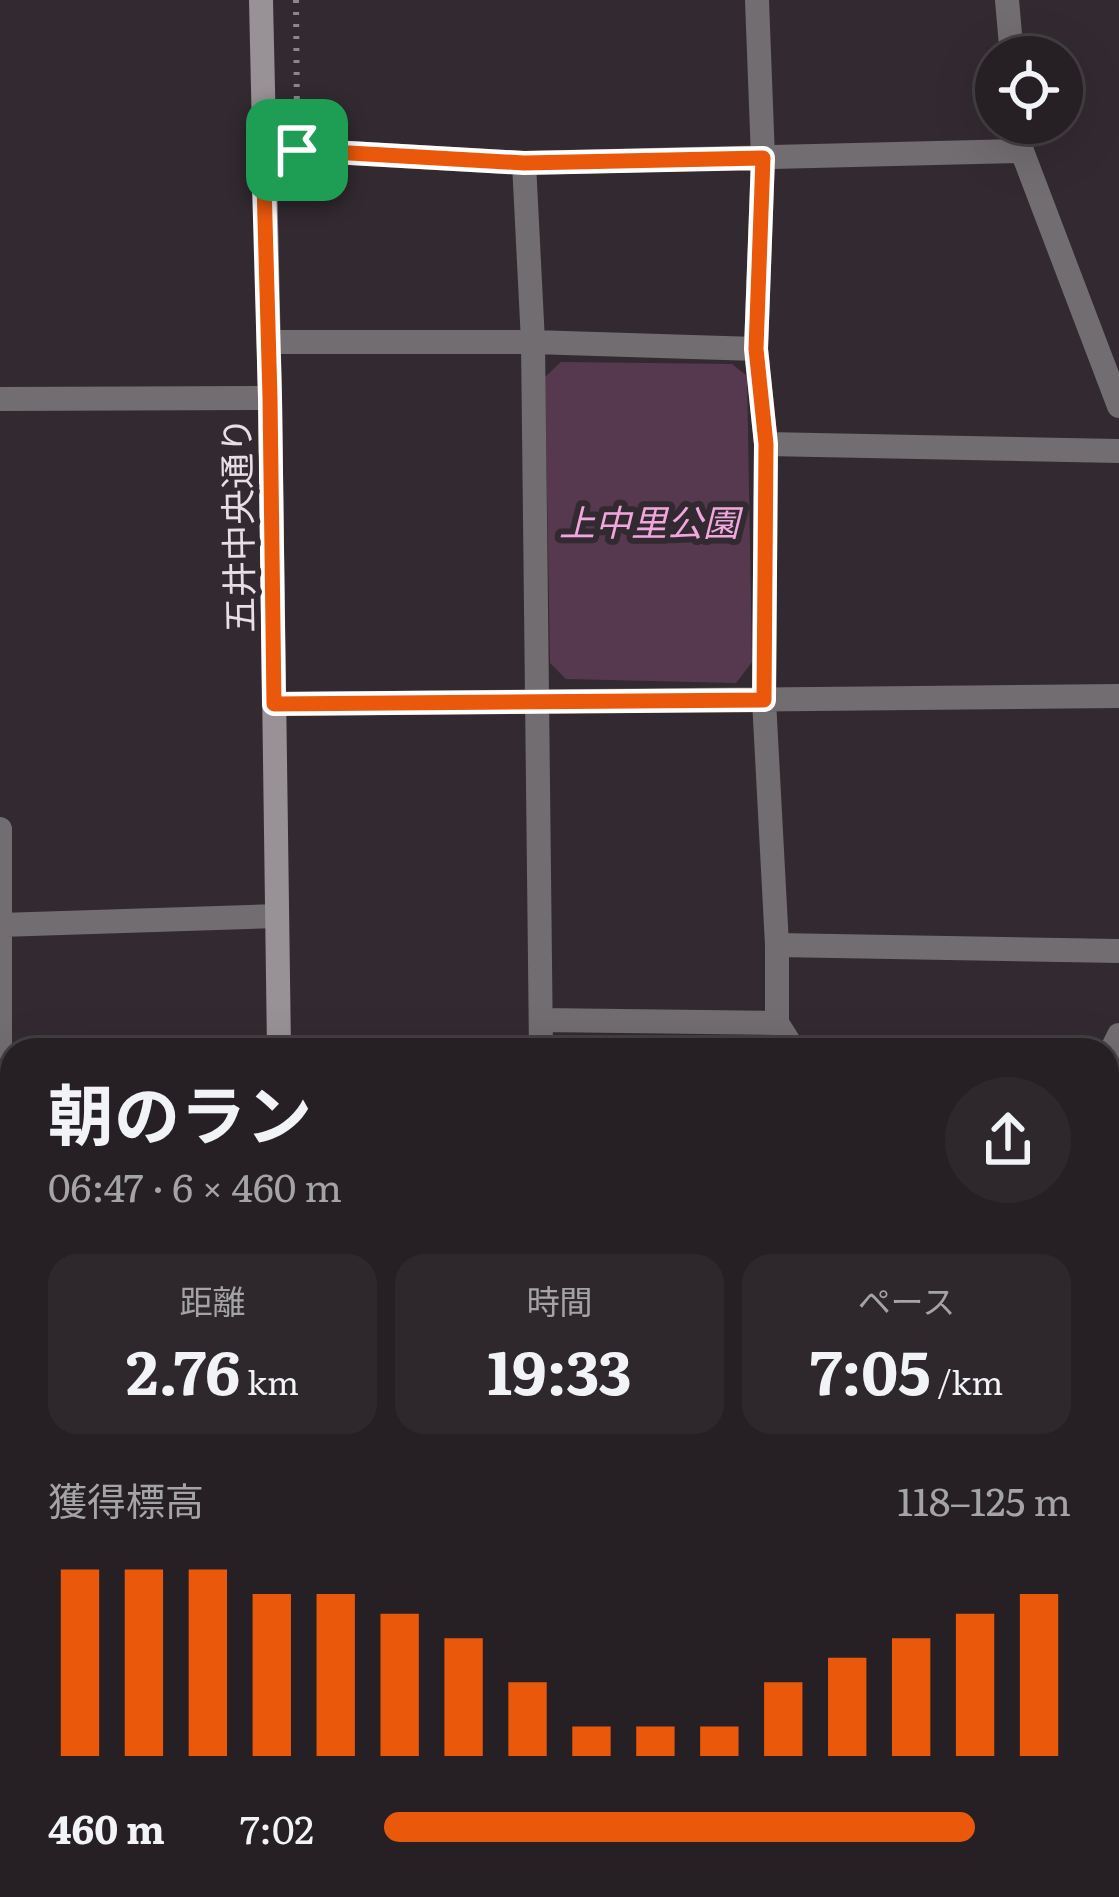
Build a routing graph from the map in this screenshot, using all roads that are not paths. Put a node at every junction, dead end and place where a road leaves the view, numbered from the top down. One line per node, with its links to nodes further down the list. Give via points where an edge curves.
1 (261, 0): 6 (street, 五井中央通り)
2 (757, 0): 8 (street)
3 (1006, 0): 4 (street)
4 (1010, 36)
5 (1021, 144): 7 (street)
6 (263, 148): 9 (street); 10 (street, 五井中央通り)
7 (1022, 151): 8 (street); 15 (street)
8 (763, 158): 9 (street); 12 (street)
9 (524, 163): 11 (street)
10 (269, 342): 11 (street); 13 (street, 五井中央通り)
11 (533, 342): 12 (street); 20 (street)
12 (756, 349): 16 (street)
13 (270, 398): 14 (street); 21 (street, 五井中央通り)
14 (0, 400)
15 (1119, 406)
16 (766, 444): 17 (street); 19 (street)
17 (1119, 452)
18 (1119, 696): 19 (street)
19 (764, 700): 20 (street); 25 (street)
20 (535, 701): 21 (street); 27 (street)
21 (274, 704): 23 (street, 五井中央通り)
22 (0, 829): 24 (street)
23 (277, 916): 24 (street); 30 (street, 五井中央通り)
24 (1, 925): 29 (street)
25 (777, 945): 26 (street); 28 (street)
26 (1119, 951)
27 (541, 1020): 28 (street); 31 (street)
28 (778, 1023): 32 (street)
29 (1, 1038)
30 (279, 1038)
31 (541, 1038)
32 (787, 1038)

